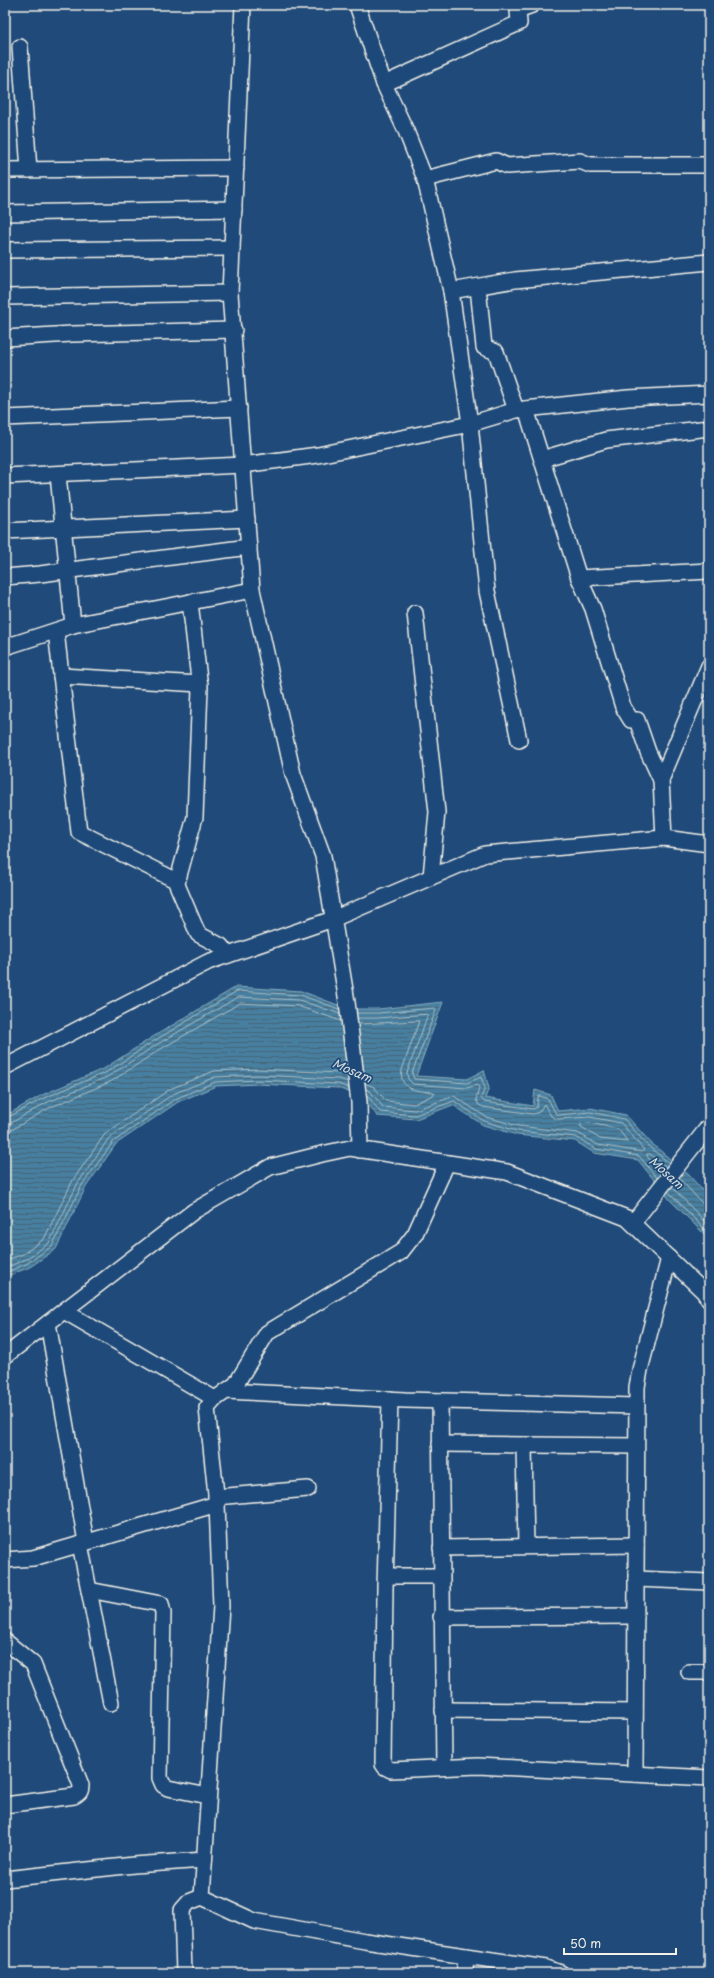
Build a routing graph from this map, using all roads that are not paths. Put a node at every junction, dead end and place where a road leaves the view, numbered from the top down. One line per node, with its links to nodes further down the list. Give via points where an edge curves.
1 (243, 5): 7 (street)
2 (357, 5): 5 (street)
3 (532, 5): 5 (street, via 518,10 519,23)
4 (20, 47): 9 (street)
5 (384, 84): 10 (street)
6 (709, 164): 10 (street, via 590,165 580,161 507,166 496,161)
7 (236, 168): 9 (street); 11 (street)
8 (5, 170): 9 (street)
9 (29, 170)
10 (425, 179): 17 (street)
11 (234, 209): 12 (street); 13 (street)
12 (5, 212)
13 (232, 248): 14 (street); 18 (street)
14 (5, 250)
15 (709, 262): 16 (street, via 515,280)
16 (478, 286): 17 (street); 24 (street, via 484,347 496,352)
17 (451, 291): 26 (street)
18 (230, 293): 19 (street); 20 (street)
19 (5, 297)
20 (234, 330): 21 (street); 23 (street)
21 (5, 338)
22 (709, 394): 24 (street, via 628,398)
23 (239, 408): 25 (street); 29 (street)
24 (521, 410): 26 (street); 28 (street)
25 (5, 418)
26 (470, 424): 29 (street, via 318,455); 49 (street, via 486,591)
27 (709, 428): 28 (street, via 606,440)
28 (542, 459): 39 (street)
29 (243, 465): 30 (street); 32 (street)
30 (58, 475): 31 (street); 33 (street)
31 (5, 476)
32 (247, 520): 33 (street); 35 (street)
33 (63, 528): 34 (street); 36 (street)
34 (5, 531)
35 (249, 547): 36 (street); 40 (street)
36 (66, 571): 38 (street); 43 (street)
37 (709, 571): 39 (street)
38 (5, 577)
39 (579, 578): 50 (street, via 593,609 622,707 631,720 637,720)
40 (252, 590): 41 (street); 55 (street, via 293,774 323,856)
41 (190, 602): 43 (street); 48 (street)
42 (415, 613): 53 (street, via 437,812)
43 (73, 625): 44 (street)
44 (56, 631): 45 (street); 47 (street)
45 (5, 647)
46 (709, 666): 50 (street)
47 (61, 676): 48 (street); 54 (street, via 79,832 175,880)
48 (200, 684): 54 (street, via 195,817)
49 (519, 740)
50 (661, 780): 51 (street)
51 (664, 838): 52 (street); 53 (street, via 485,854)
52 (709, 844)
53 (431, 877): 55 (street)
54 (177, 884): 56 (street, via 198,934 221,946)
55 (333, 919): 56 (street); 59 (street, via 360,1102)
56 (228, 954): 57 (street)
57 (5, 1067)
58 (709, 1126): 61 (street)
59 (360, 1150): 60 (street); 64 (street, via 350,1148 270,1167 194,1212)
60 (447, 1163): 61 (street, via 507,1172); 67 (street, via 415,1234 401,1252 267,1333 236,1384)
61 (632, 1220): 62 (street)
62 (669, 1258): 63 (street); 70 (street, via 640,1370)
63 (709, 1300)
64 (64, 1311): 65 (street); 67 (street)
65 (48, 1322): 66 (street); 76 (street)
66 (5, 1356)
67 (220, 1395): 68 (street); 75 (street, via 207,1408)
68 (390, 1399): 69 (street); 81 (street)
69 (440, 1401): 70 (street); 71 (street)
70 (636, 1406): 73 (street)
71 (440, 1444): 72 (street); 79 (street)
72 (524, 1445): 73 (street); 78 (street)
73 (636, 1446): 77 (street)
74 (308, 1489): 75 (street)
75 (216, 1500): 76 (street); 97 (street, via 221,1606)
76 (83, 1543): 80 (street, via 33,1558); 85 (street)
77 (636, 1545): 78 (street); 83 (street)
78 (526, 1546): 79 (street)
79 (441, 1548): 82 (street)
80 (5, 1560)
81 (386, 1576): 82 (street); 94 (street, via 383,1764 391,1770)
82 (441, 1576): 87 (street)
83 (636, 1579): 84 (street); 86 (street)
84 (709, 1582)
85 (89, 1590): 91 (street); 97 (street, via 161,1604 163,1613 160,1778 163,1785 168,1788)
86 (636, 1616): 87 (street); 93 (street)
87 (441, 1617): 92 (street)
88 (5, 1641): 98 (street, via 33,1664 81,1785 79,1794 74,1796)
89 (689, 1672): 90 (street)
90 (709, 1672)
91 (111, 1703)
92 (443, 1710): 93 (street); 94 (street)
93 (635, 1712): 95 (street)
94 (444, 1767): 95 (street, via 478,1766)
95 (635, 1774): 96 (street)
96 (709, 1778)
97 (208, 1796): 99 (street)
98 (5, 1805)
99 (204, 1860): 100 (street); 101 (street)
100 (5, 1879)
101 (202, 1897): 102 (street, via 254,1921); 103 (street, via 188,1902 182,1910)
102 (467, 1956): 104 (street); 105 (street, via 546,1968)
103 (184, 1973)
104 (464, 1973)
105 (561, 1973)

